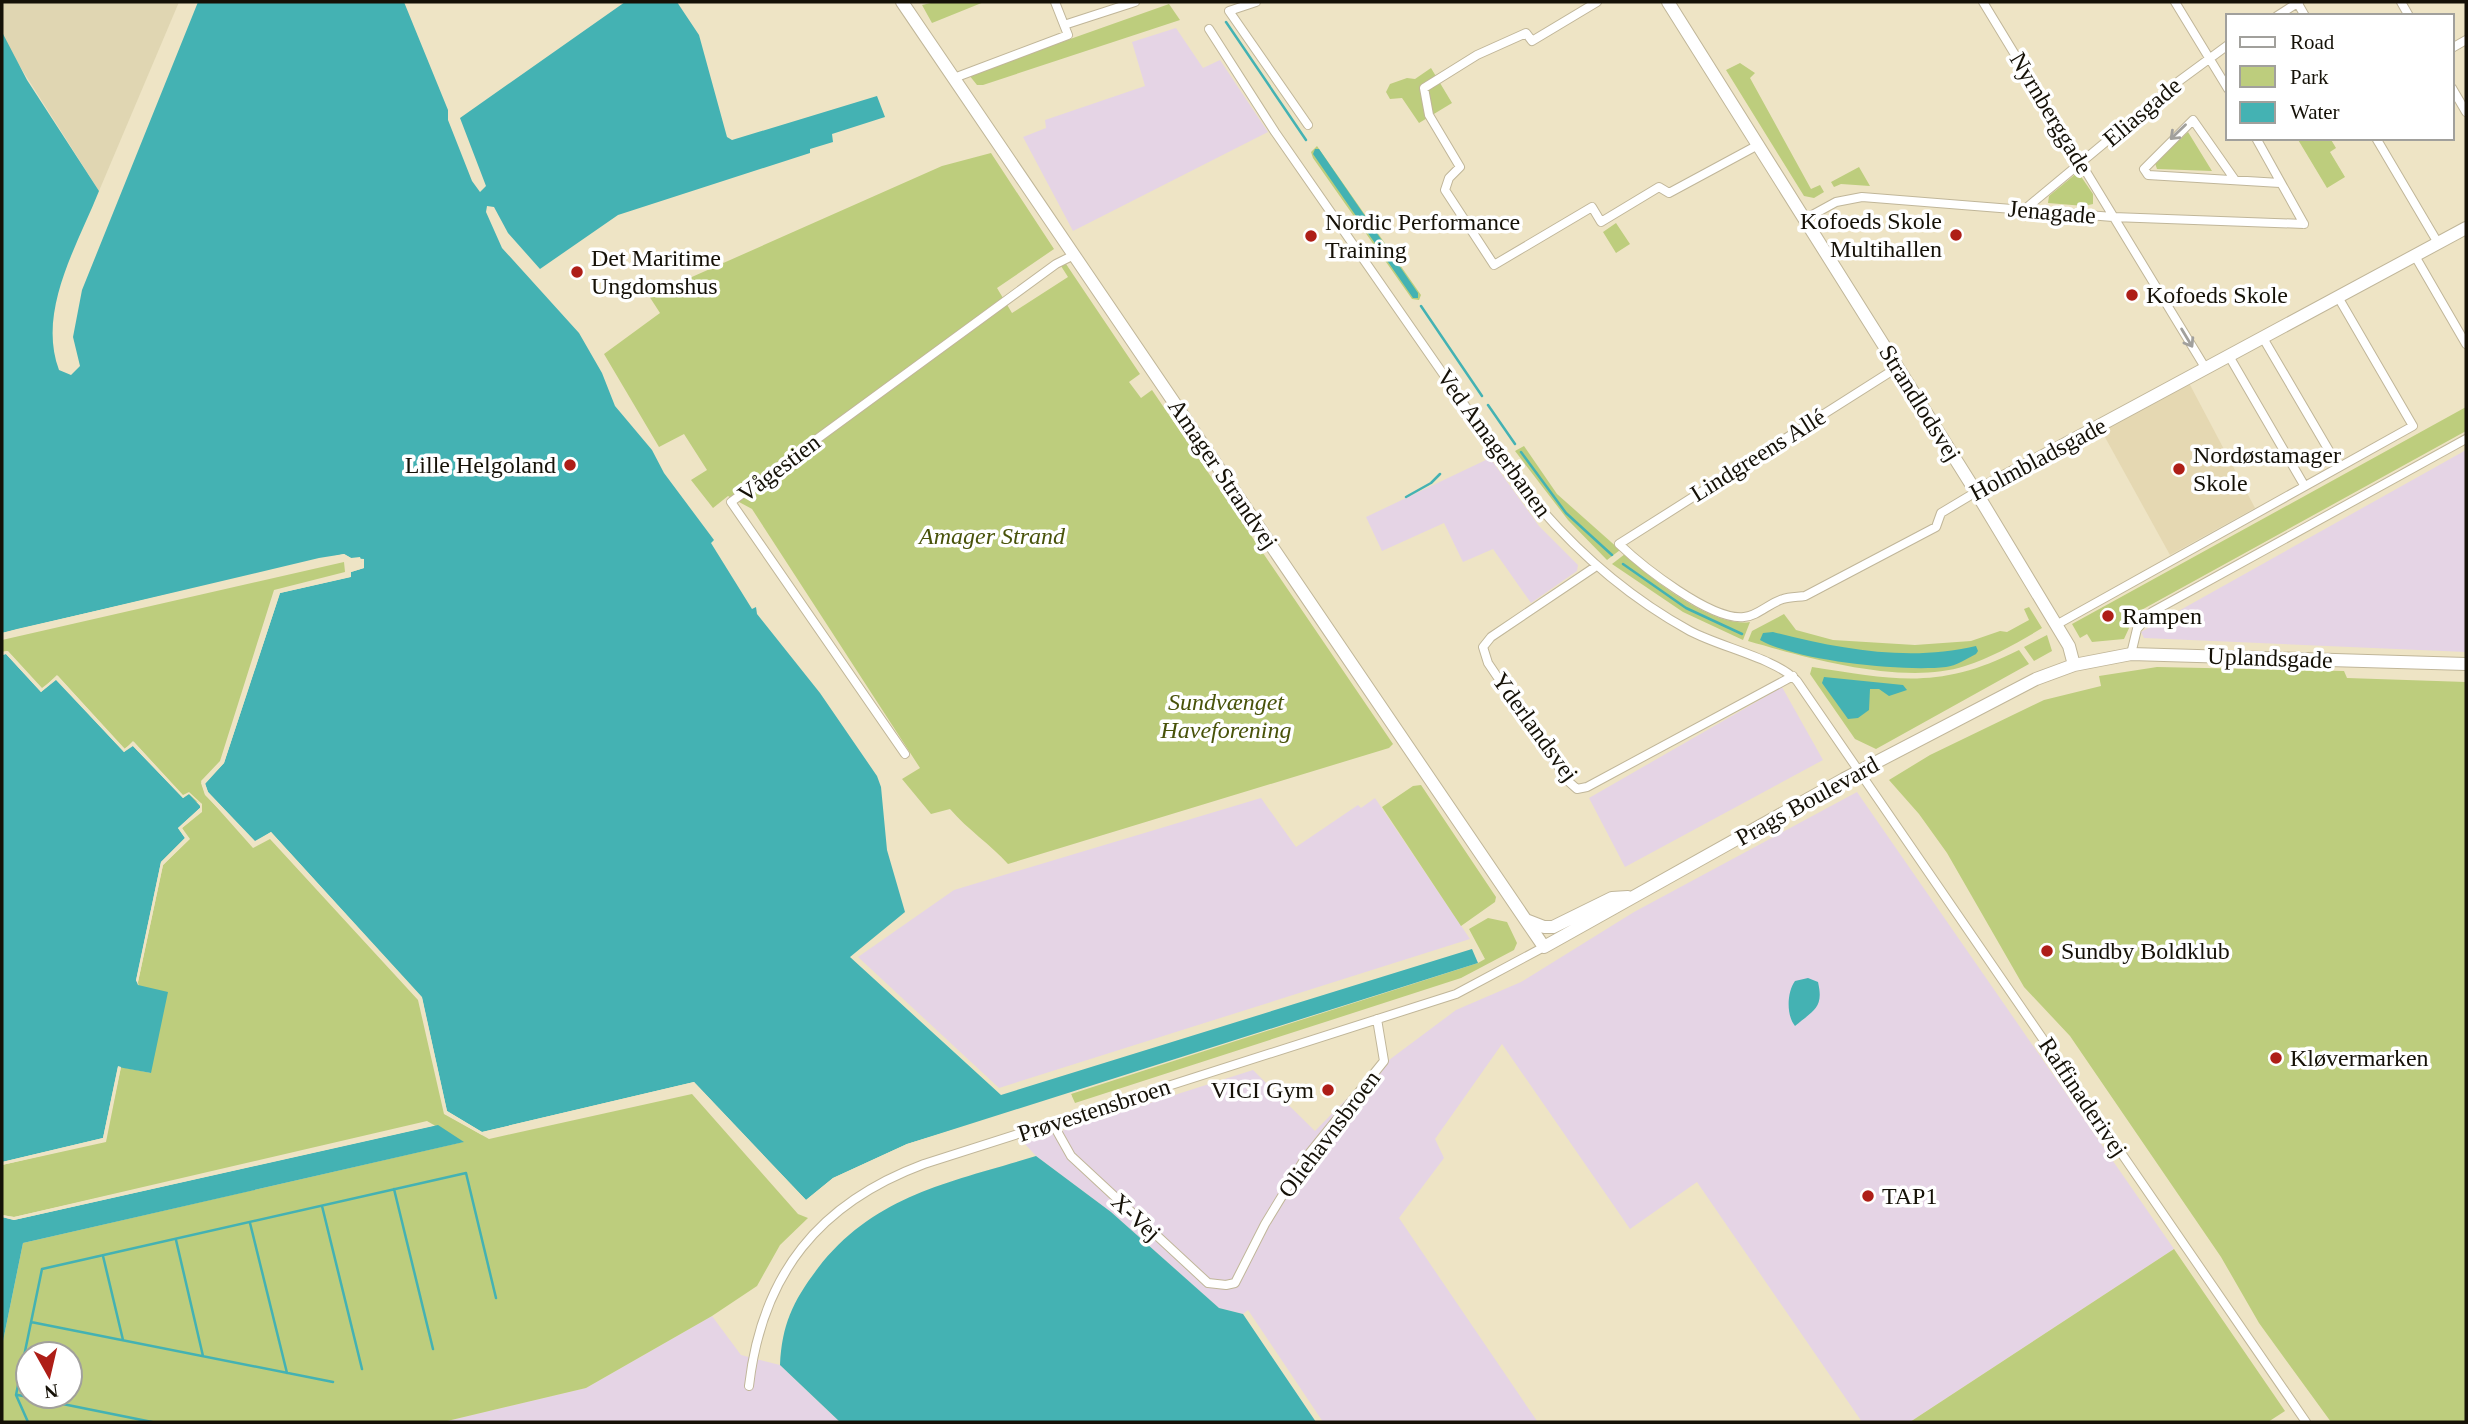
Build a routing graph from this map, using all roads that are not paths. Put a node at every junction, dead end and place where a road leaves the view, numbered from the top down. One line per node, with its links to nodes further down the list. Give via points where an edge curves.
1 (902, 2): 15 (street, Amager Strandvej)
2 (1055, 2): 11 (street)
3 (1135, 2): 11 (street)
4 (1256, 2): 19 (street, via 1229,11)
5 (1597, 2): 22 (street, via 1532,41 1526,33 1477,55 1424,88 1429,115 1460,167 1445,190 1494,265 1591,207 1601,222 1659,187 1669,193)
6 (1668, 2): 22 (street, Strandlodsvej)
7 (1983, 2): 23 (street, Nyrnberggade)
8 (2175, 2): 14 (street)
9 (2298, 2): 10 (street)
10 (2280, 14)
11 (1064, 25): 15 (street, via 1068,35)
12 (1209, 29): 44 (street, Ved Amagerbanen, via 1275,132 1514,475)
13 (2226, 46): 14 (street, Eliasgade)
14 (2210, 57): 16 (street); 23 (street, Eliasgade)
15 (954, 78): 31 (street, Amager Strandvej)
16 (2226, 85)
17 (2454, 91): 18 (street)
18 (2466, 112)
19 (1308, 125)
20 (2257, 140): 25 (street)
21 (2377, 140): 30 (street)
22 (1758, 145): 28 (street, Strandlodsvej)
23 (2081, 164): 26 (street, Eliasgade); 27 (street, Nyrnberggade)
24 (2235, 180): 24 (street, one-way to 24, via 2193,120 2144,169 2148,175); 25 (street)
25 (2280, 183): 27 (street, Jenagade, via 2304,224)
26 (2025, 209): 27 (street, Jenagade); 28 (street, Jenagade, via 1862,197 1836,202)
27 (2113, 217): 38 (street, Nyrnberggade, one-way to 38)
28 (1805, 219): 37 (street, Strandlodsvej)
29 (2466, 228): 30 (street, Holmbladsgade)
30 (2438, 243): 32 (street, Holmbladsgade)
31 (1074, 254): 50 (street, Vågestien, via 731,502); 53 (street, Amager Strandvej)
32 (2415, 256): 33 (street, Holmbladsgade); 35 (street)
33 (2338, 297): 34 (street, Holmbladsgade); 40 (street, via 2413,426)
34 (2263, 338): 36 (street, Holmbladsgade); 40 (street)
35 (2466, 344)
36 (2229, 356): 38 (street, Holmbladsgade); 41 (street)
37 (1898, 367): 42 (street, Strandlodsvej); 43 (street, Lindgreens Allé)
38 (2206, 369): 42 (street, Holmbladsgade)
39 (2466, 439): 46 (street, via 2152,611 2137,629)
40 (2338, 467): 41 (street)
41 (2304, 485): 45 (street)
42 (1976, 492): 43 (street, Holmbladsgade, via 1941,513 1936,527 1804,596 1782,599 1746,617 1730,617 1695,600 1646,569); 45 (street, Strandlodsvej)
43 (1619, 544)
44 (1595, 567): 49 (street, Ved Amagerbanen, via 1691,632); 49 (street, Yderlandsvej, via 1483,647 1488,663 1577,789)
45 (2056, 625): 48 (street, Strandlodsvej)
46 (2131, 654): 47 (street, Uplandsgade); 48 (street, Uplandsgade)
47 (2466, 664)
48 (2074, 665): 51 (street, Prags Boulevard, via 2025,685)
49 (1793, 676): 51 (street, Ved Amagerbanen)
50 (905, 754)
51 (1859, 771): 52 (street, Prags Boulevard); 59 (street, Raffinaderivej)
52 (1636, 896): 53 (street, via 1612,898 1553,927); 54 (street, Prags Boulevard)
53 (1526, 920): 54 (street, Amager Strandvej)
54 (1544, 947): 55 (street, Prøvestensbroen, via 1456,994)
55 (1377, 1019): 56 (street, Prøvestensbroen); 57 (street, Oliehavnsbroen, via 1384,1061 1304,1160)
56 (1053, 1124): 57 (street, X-Vej, via 1071,1156 1208,1283); 58 (street, Prøvestensbroen, via 892,1176 835,1212 797,1253 773,1291 760,1323)
57 (1235, 1283)
58 (749, 1386)
59 (2306, 1422)

